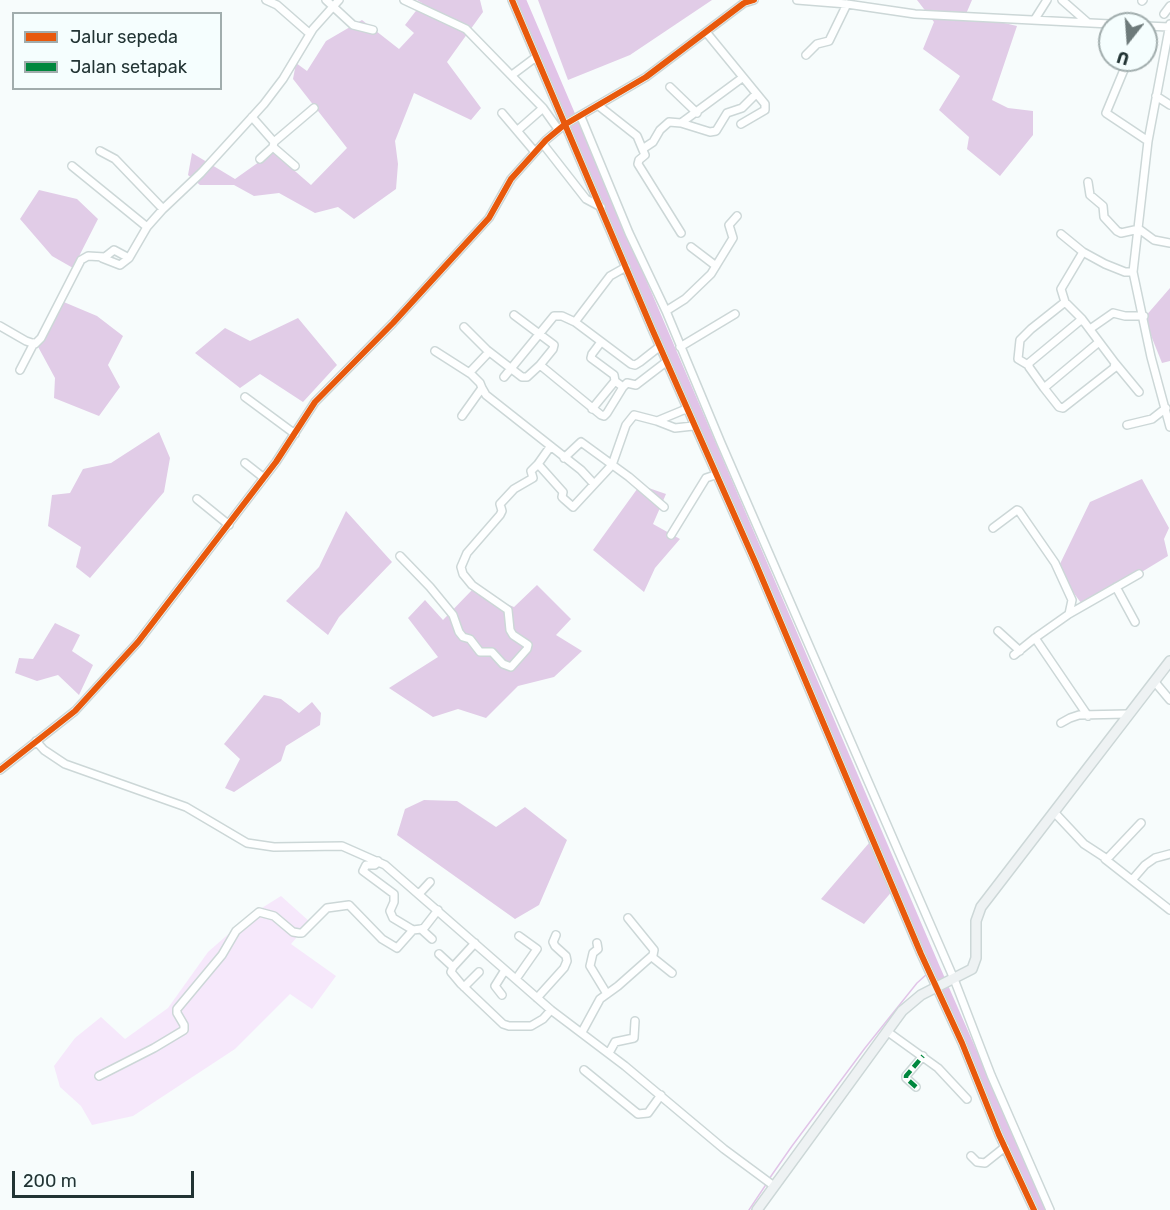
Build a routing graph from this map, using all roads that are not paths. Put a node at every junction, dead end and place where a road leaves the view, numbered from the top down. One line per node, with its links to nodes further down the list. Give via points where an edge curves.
1 (266, 0): 20 (street)
2 (326, 0): 11 (street)
3 (339, 0): 11 (street)
4 (404, 0): 24 (street, via 466,29)
5 (512, 0): 22 (street)
6 (754, 0): 19 (street, via 744,3)
7 (797, 0): 10 (street)
8 (1047, 0): 14 (street)
9 (1062, 0): 15 (street)
10 (847, 4): 14 (street, via 915,14); 21 (street, via 829,41 817,44)
11 (333, 6): 17 (street, via 353,25); 20 (street)
12 (1170, 6): 13 (street)
13 (1164, 14)
14 (1035, 19): 15 (street)
15 (1087, 23): 16 (street)
16 (1098, 23)
17 (373, 30)
18 (1169, 30): 28 (street)
19 (706, 32): 25 (street); 30 (street, via 646,77)
20 (309, 33): 35 (street, via 283,79)
21 (806, 55)
22 (536, 57): 24 (street); 39 (street)
23 (1123, 72): 41 (street, via 1106,113)
24 (512, 75): 32 (street)
25 (742, 78): 27 (street); 34 (street)
26 (670, 87): 34 (street)
27 (756, 94): 37 (street, via 742,108 727,113 716,131); 38 (street, via 765,110)
28 (1156, 96): 29 (street); 41 (street)
29 (1170, 105)
30 (598, 106): 36 (street); 44 (street, via 637,136)
31 (314, 108): 42 (street)
32 (543, 108): 39 (street); 40 (street)
33 (502, 113): 40 (street)
34 (697, 113): 37 (street)
35 (252, 117): 42 (street); 52 (street)
36 (580, 117): 39 (street); 67 (street)
37 (681, 123): 44 (street, via 669,122)
38 (741, 124)
39 (563, 126): 43 (street); 51 (street)
40 (518, 130): 46 (street)
41 (1148, 141): 55 (street)
42 (274, 144): 47 (street); 49 (street)
43 (543, 144): 46 (street); 51 (street, via 586,199)
44 (644, 148): 56 (street, via 645,155 638,164)
45 (100, 151): 52 (street, via 115,159)
46 (535, 152): 106 (street, via 511,179 489,218 315,402)
47 (260, 159)
48 (72, 166): 54 (street)
49 (295, 166)
50 (1088, 182): 55 (street, via 1090,195 1103,206 1104,218 1114,228 1121,232)
51 (601, 207): 64 (street)
52 (163, 209): 54 (street)
53 (736, 216): 63 (street, via 729,225 733,238)
54 (147, 227): 62 (street)
55 (1139, 229): 58 (street, via 1154,240); 65 (street)
56 (681, 233)
57 (1061, 234): 60 (street)
58 (1170, 243)
59 (691, 248): 63 (street)
60 (1083, 252): 65 (street, via 1125,272); 66 (street, via 1061,289)
61 (102, 258): 62 (street, via 120,265); 62 (street, via 114,250); 79 (street, via 88,256 81,260 41,338)
62 (129, 258)
63 (716, 266): 67 (street, via 694,291)
64 (626, 267): 72 (street, via 610,276); 80 (street)
65 (1134, 272): 70 (street)
66 (1065, 302): 71 (street); 87 (street, via 1020,340 1018,359)
67 (666, 311): 81 (street)
68 (735, 314): 81 (street)
69 (514, 315): 76 (street)
70 (1144, 316): 75 (street, via 1113,313); 98 (street, via 1151,357)
71 (1082, 319): 75 (street); 87 (street)
72 (575, 322): 76 (street, via 554,316); 77 (street)
73 (0, 326): 79 (street)
74 (464, 327): 83 (street)
75 (1090, 329): 78 (street)
76 (539, 333): 86 (street, via 554,347); 88 (street)
77 (601, 342): 80 (street, via 634,365); 92 (street, via 591,358 614,375)
78 (1099, 342): 85 (street); 95 (street)
79 (34, 343): 89 (street)
80 (659, 347): 84 (street)
81 (680, 347): 161 (street)
82 (435, 351): 90 (street)
83 (489, 352): 88 (street); 90 (street)
84 (666, 362): 93 (street, via 636,386 627,383); 100 (street)
85 (1115, 363): 95 (street, via 1114,368 1063,408); 96 (street)
86 (540, 365): 88 (street, via 524,378); 99 (street)
87 (1028, 365): 95 (street)
88 (510, 369): 91 (street)
89 (20, 370)
90 (471, 374): 94 (street)
91 (504, 378)
92 (615, 381): 93 (street); 99 (street)
93 (623, 387): 99 (street, via 604,416)
94 (482, 388): 101 (street); 107 (street)
95 (1044, 388)
96 (1139, 392)
97 (245, 397): 106 (street)
98 (1166, 402): 103 (street, via 1152,419); 105 (street)
99 (592, 409)
100 (686, 409): 102 (street); 104 (street)
101 (462, 416)
102 (657, 421): 104 (street, via 675,428); 111 (street, via 634,415 626,425)
103 (1127, 425)
104 (693, 426): 112 (street)
105 (1170, 428)
106 (295, 434): 113 (street)
107 (550, 447): 108 (street); 110 (street)
108 (564, 458): 111 (street, via 581,442); 114 (street)
109 (244, 463): 113 (street)
110 (538, 464): 114 (street, via 572,507); 120 (street, via 531,471 533,478 514,489 500,504 500,515 467,553 461,567 472,585 508,610 513,635 528,645 512,667 492,652 480,652 470,639 463,637 453,615)
111 (612, 465): 114 (street); 116 (street)
112 (715, 475): 119 (street, via 706,478); 162 (street)
113 (264, 478): 117 (street)
114 (594, 484)
115 (197, 499): 117 (street)
116 (664, 507)
117 (229, 525): 133 (street, via 97,688)
118 (993, 528): 123 (street, via 1019,511 1055,563 1072,600)
119 (671, 535)
120 (400, 556)
121 (1140, 574): 122 (street)
122 (1116, 587): 123 (street); 124 (street)
123 (1069, 614): 126 (street)
124 (1135, 622)
125 (998, 631): 126 (street, via 1017,653)
126 (1035, 638): 131 (street)
127 (1170, 661): 128 (main road)
128 (1154, 681): 129 (street); 130 (main road)
129 (1170, 700)
130 (1128, 714): 131 (street); 135 (main road)
131 (1088, 716): 132 (street)
132 (1061, 723)
133 (36, 741): 134 (street); 139 (street, via 64,764 186,807 247,843 274,847 342,846)
134 (0, 770)
135 (1054, 812): 138 (street, via 1084,844); 161 (main road, via 981,907 976,921 975,965)
136 (1141, 823): 138 (street)
137 (1170, 854): 140 (street, via 1155,858)
138 (1105, 859): 140 (street)
139 (378, 861): 142 (street); 143 (street, via 366,865 363,871)
140 (1132, 880): 146 (street)
141 (430, 882): 142 (street)
142 (419, 894): 145 (street)
143 (395, 897): 144 (street); 148 (street, via 391,915 399,923)
144 (403, 904)
145 (438, 910): 148 (street, via 424,928); 152 (street)
146 (1170, 910)
147 (628, 918): 155 (street, via 654,950)
148 (417, 929): 151 (street); 174 (street, via 397,948 382,939 349,905 327,908 302,933 292,932 274,916 259,912 236,931 218,961 177,1009 184,1030)
149 (556, 935): 166 (street, via 553,942 567,961)
150 (519, 936): 160 (street, via 537,950)
151 (432, 939)
152 (475, 943): 156 (street); 157 (street)
153 (597, 943): 164 (street, via 590,966)
154 (439, 954): 156 (street)
155 (652, 957): 159 (street); 164 (street)
156 (453, 967): 163 (street, via 452,972)
157 (505, 969): 160 (street); 165 (street, via 495,986)
158 (479, 972): 163 (street)
159 (672, 973)
160 (516, 979): 166 (street)
161 (951, 980): 162 (main road); 183 (street)
162 (938, 986): 170 (main road, via 908,1005); 178 (street)
163 (464, 987): 167 (street, via 509,1026 531,1026)
164 (607, 994): 169 (street, via 597,1003)
165 (501, 995)
166 (537, 998): 167 (street)
167 (552, 1010): 169 (street)
168 (635, 1021): 171 (street, via 634,1038 615,1042)
169 (582, 1032): 171 (street)
170 (888, 1032): 172 (street); 180 (main road)
171 (609, 1053): 176 (street)
172 (923, 1056): 175 (street, via 906,1076); 177 (street)
173 (584, 1071): 176 (street, via 638,1114 648,1113)
174 (99, 1076)
175 (916, 1087)
176 (661, 1095): 180 (street)
177 (967, 1099)
178 (1005, 1147): 179 (street, via 985,1163); 182 (street)
179 (970, 1156)
180 (770, 1184): 181 (main road)
181 (757, 1210)
182 (1034, 1210)
183 (1050, 1210)

